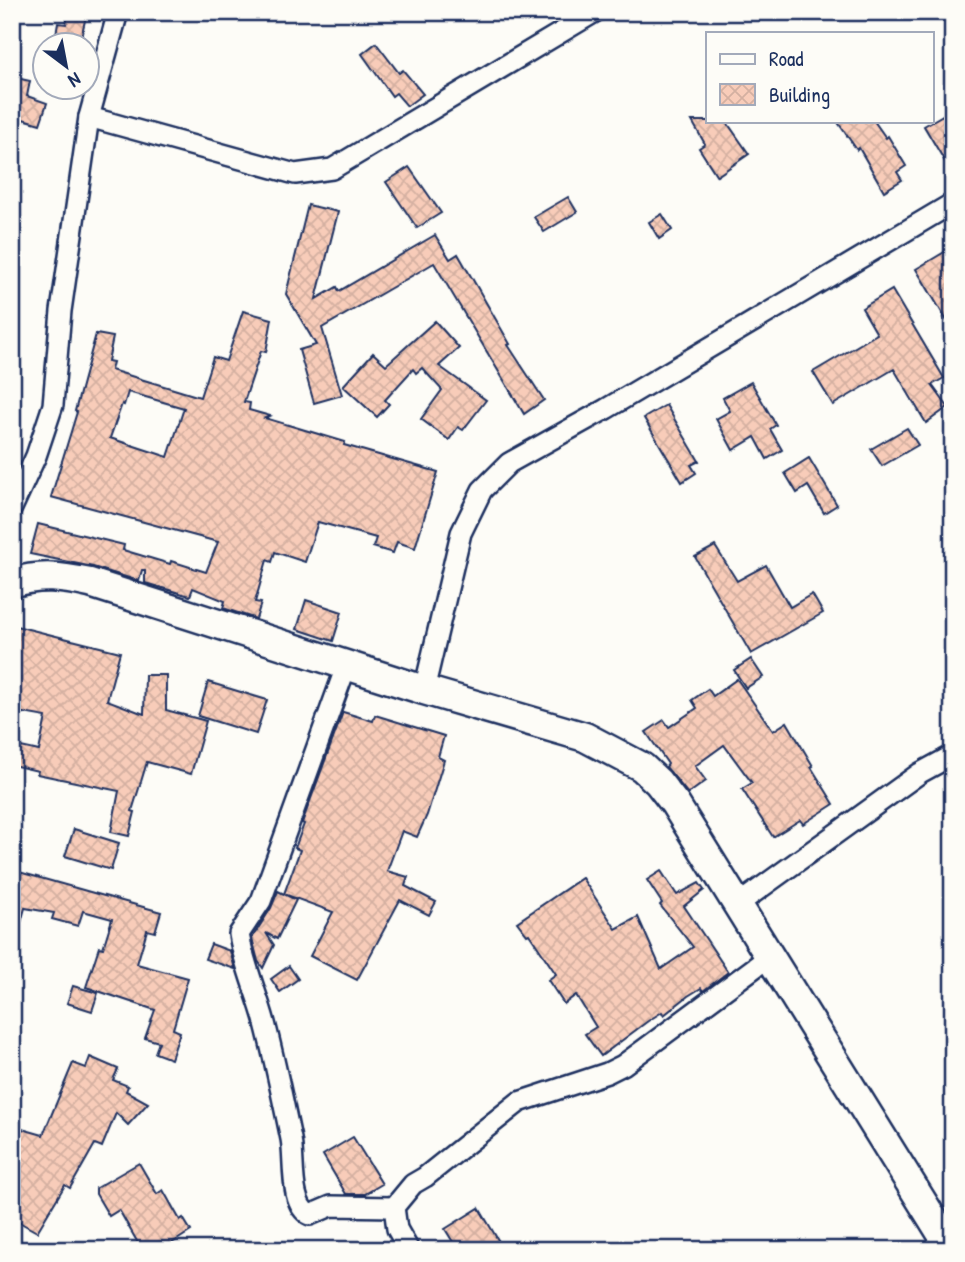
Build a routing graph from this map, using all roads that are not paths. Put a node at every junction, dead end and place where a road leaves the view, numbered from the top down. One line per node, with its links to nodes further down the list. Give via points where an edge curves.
1 (118, 12): 3 (street)
2 (594, 12): 3 (street, via 332,169 295,174)
3 (89, 117): 5 (street, via 61,311 53,405)
4 (953, 203): 8 (street, via 509,463 482,491 461,533)
5 (12, 508)
6 (12, 583): 7 (street, via 61,577 90,583)
7 (347, 664): 8 (street); 12 (street, via 261,901 239,934 265,1023 300,1207 310,1215 331,1206)
8 (424, 690): 10 (street, via 585,737 642,767 675,804)
9 (953, 755): 10 (street, via 920,773)
10 (737, 905): 11 (street)
11 (769, 957): 12 (street, via 623,1065 519,1102 414,1184); 14 (street)
12 (394, 1207): 13 (street, via 397,1229)
13 (409, 1250)
14 (952, 1250)

